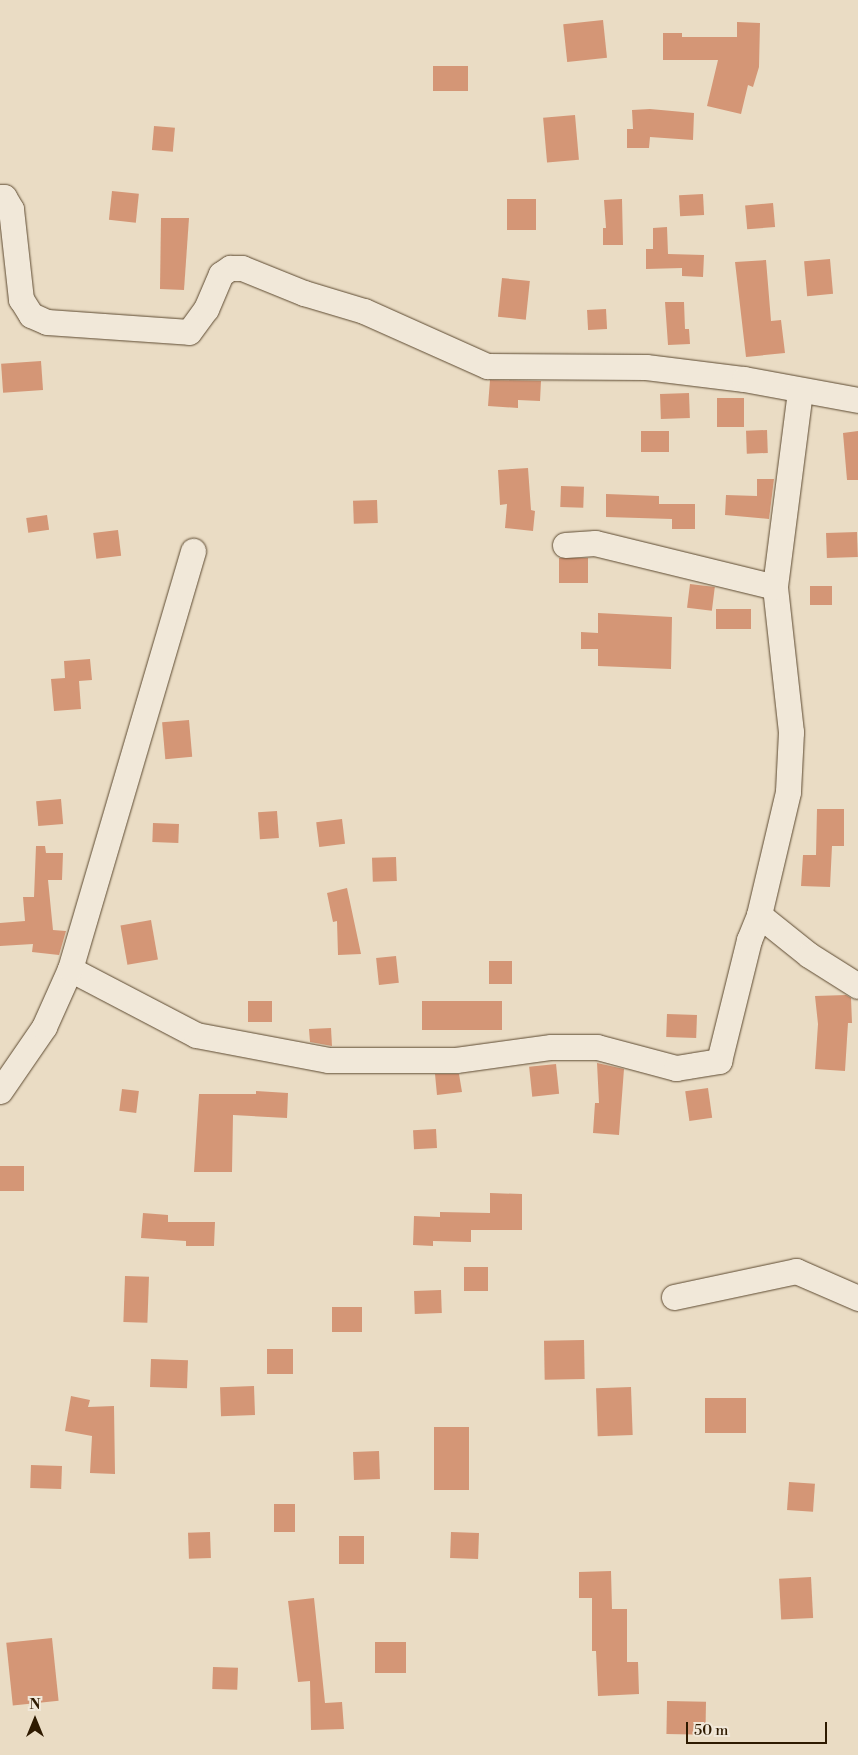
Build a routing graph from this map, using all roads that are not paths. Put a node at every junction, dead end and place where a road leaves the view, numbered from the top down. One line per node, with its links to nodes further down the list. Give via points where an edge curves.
1 (0, 197): 2 (street, via 4,197 11,209 21,299 31,315 47,322 189,332 206,309 220,274 230,268 242,268 304,293 364,311 487,366 646,367 744,379)
2 (800, 391): 3 (street); 6 (street)
3 (858, 400)
4 (565, 545): 6 (street, via 595,543)
5 (192, 552): 8 (street)
6 (775, 587): 7 (street, via 790,741 788,792)
7 (759, 915): 8 (street, via 749,940 719,1061 676,1068 597,1047 551,1047 456,1060 328,1060 196,1035); 9 (street, via 809,955)
8 (70, 969): 10 (street, via 44,1027)
9 (858, 986)
10 (0, 1091)
11 (674, 1298): 12 (street, via 796,1271)
12 (858, 1298)

